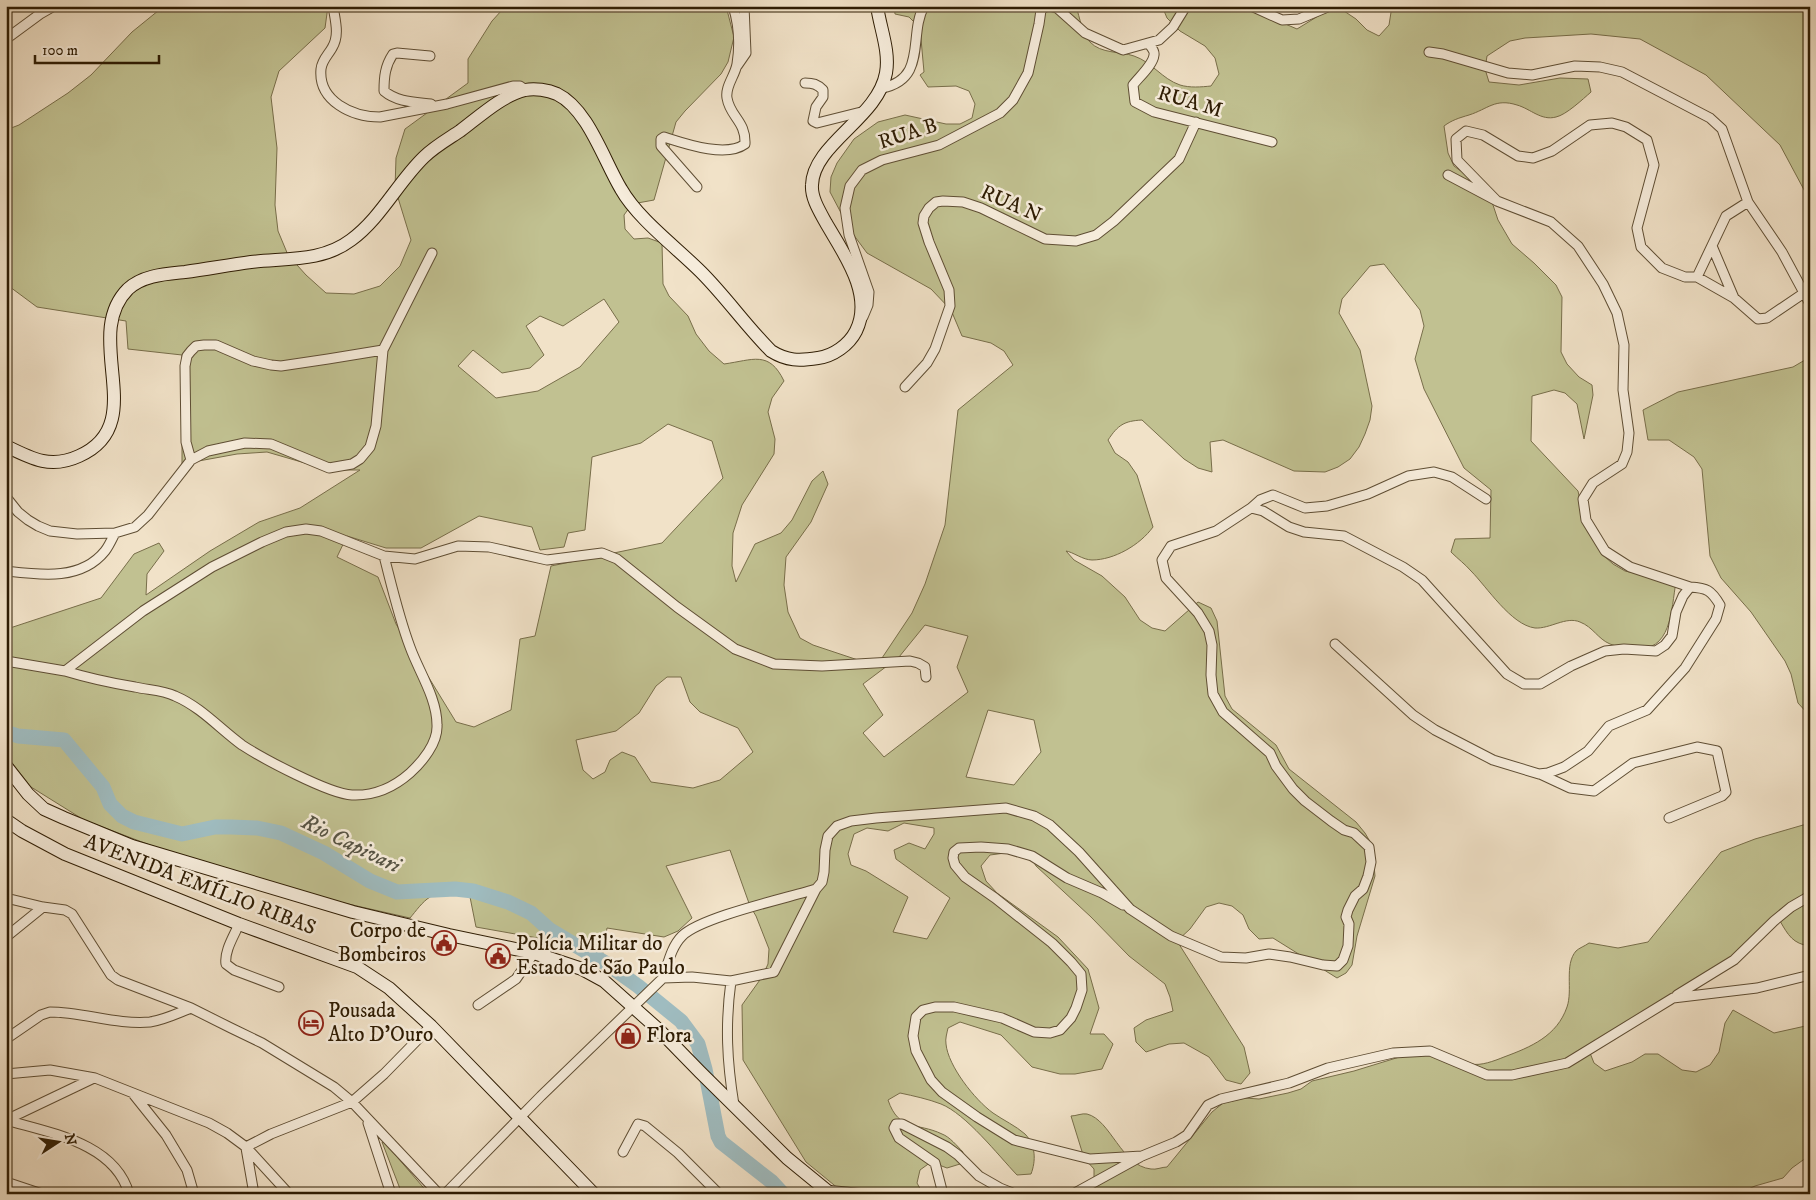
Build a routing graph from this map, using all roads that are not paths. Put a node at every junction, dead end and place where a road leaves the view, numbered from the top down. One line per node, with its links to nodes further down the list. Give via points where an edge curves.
1 (54, 6): 11 (street)
2 (333, 6): 19 (street, via 336,40 321,69 325,88 337,105 352,113 380,117)
3 (733, 6): 15 (street, via 739,36)
4 (744, 6): 15 (street, via 746,53)
5 (877, 6): 17 (street, via 887,59)
6 (924, 6): 17 (street, via 917,27 916,54 909,70 895,84)
7 (1048, 6): 12 (street, RUA B, via 1057,8 1085,33 1123,50); 33 (street, RUA B, via 1041,10 1028,74 1000,113 939,145 882,160 862,170 850,186 845,208 849,235 869,292)
8 (1186, 6): 12 (street, RUA B, via 1173,28)
9 (1251, 6): 10 (street, via 1282,20 1299,19)
10 (1330, 6)
11 (6, 39)
12 (1149, 44): 21 (street, RUA M, via 1154,54 1133,85 1135,102 1154,112)
13 (1429, 52): 26 (street, via 1508,73 1532,75 1575,66 1622,72 1710,118 1722,129)
14 (430, 56): 19 (street, via 393,54 384,75 384,91 407,102)
15 (737, 66): 24 (street, via 730,79 727,96 730,108 746,133 745,144 738,149 714,150 664,137 661,139 661,146)
16 (805, 83): 20 (street, via 818,85 823,90 813,121 817,123)
17 (882, 88): 20 (street)
18 (526, 90): 19 (street, via 514,86); 33 (street, via 540,89 558,94 577,109 622,192 636,210 702,273 771,351 790,360 824,357 836,352 852,338); 36 (street, via 500,102 424,157 374,217 340,247 323,255 156,275 139,281 128,289 112,316 109,334 115,397 109,430 100,443 90,452 56,463 39,460)
19 (446, 104)
20 (868, 110): 33 (street, via 824,156 815,170 812,185 819,210 856,280 862,298)
21 (1196, 122): 22 (street, RUA M); 35 (street, RUA N, via 1179,159 1096,236 1076,242 1045,239 963,202 936,202 929,208 923,224 949,290 950,306 927,364)
22 (1272, 142)
23 (1448, 175): 25 (street)
24 (697, 187)
25 (1496, 201): 29 (street, via 1458,160 1456,139 1466,131 1483,135 1518,156 1534,158 1552,152 1590,125 1612,123 1626,127 1646,140 1654,165 1637,228 1641,247 1662,268 1685,277); 44 (street, via 1551,222 1578,246 1604,284 1617,313 1624,345 1624,390 1629,433 1627,452 1622,464 1593,482 1588,490 1584,498 1586,520 1605,551 1630,567)
26 (1748, 202): 27 (street, via 1726,216); 30 (street, via 1782,252)
27 (1712, 246): 29 (street); 31 (street)
28 (432, 253): 34 (street)
29 (1697, 277): 31 (street)
30 (1804, 294): 31 (street, via 1762,319); 32 (street)
31 (1734, 298)
32 (1810, 304)
33 (861, 321)
34 (383, 350): 37 (street, via 376,426 370,447 352,464 329,468 270,444 245,443 208,451); 37 (street, via 281,366 253,361 216,346 196,346 187,356 185,366 186,442)
35 (905, 387)
36 (6, 446)
37 (191, 460): 41 (street, via 148,515 135,527)
38 (6, 497): 41 (street, via 28,520 50,531)
39 (1486, 499): 40 (street, via 1452,478 1434,472 1408,476 1368,494 1327,506 1305,508 1273,495)
40 (1251, 508): 44 (street, via 1304,532 1344,536 1403,567 1422,580 1506,674 1524,684 1540,684 1605,651 1656,651 1672,636 1676,612); 57 (street, via 1216,531 1171,546 1162,560 1166,578 1198,613 1209,631 1213,694 1223,712 1270,753 1276,766 1305,801 1338,826 1354,833 1369,847 1371,862 1368,876 1346,917 1349,924 1348,946 1344,960 1337,966 1269,954 1221,958 1171,936)
41 (115, 533): 43 (street, via 106,550 78,570 36,575)
42 (384, 556): 47 (street, via 322,531 286,532 197,577 143,611); 47 (street, via 407,639 431,697 437,726 436,737 422,762 384,791 350,795 333,790 290,772 243,745 191,704 174,695); 48 (street, via 415,559 458,546 488,547 547,560 602,552 617,559 735,649 774,664 822,666 918,662 925,667)
43 (6, 571)
44 (1690, 587): 50 (street, via 1703,588 1714,594 1720,605 1716,620 1685,668 1647,710 1609,726 1588,752 1564,767)
45 (1335, 644): 50 (street, via 1412,716 1493,760)
46 (6, 660): 47 (street)
47 (65, 671)
48 (926, 677)
49 (6, 766): 60 (street, via 44,808 132,846 353,912)
50 (1540, 774): 51 (street, via 1570,788 1594,791 1633,763 1697,747 1717,751 1726,792)
51 (1669, 818)
52 (6, 820): 58 (street, AVENIDA EMÍLIO RIBAS, via 65,854)
53 (816, 889): 57 (street, via 822,882 828,836 837,826 876,818 1006,808 1034,816 1050,825); 62 (street, via 692,929 673,949); 63 (street, via 774,972)
54 (1810, 896): 65 (street, via 1774,920 1734,960)
55 (6, 898): 56 (street)
56 (43, 907): 59 (street); 68 (street, via 72,914 106,969 118,980)
57 (1130, 909): 83 (street, via 1067,878 1032,856 1008,849 959,848 953,858 964,877 995,898 1072,962 1080,974 1082,990 1071,1018 1060,1030 1050,1033 1034,1032 1002,1018 954,1006 923,1010 916,1016 913,1036 916,1051 931,1080 942,1092 1014,1140 1090,1159)
58 (239, 924): 64 (street, via 227,951 226,964); 69 (street, AVENIDA EMÍLIO RIBAS, via 357,967 389,988)
59 (6, 937)
60 (534, 953): 66 (street, via 582,969); 67 (street, via 516,979)
61 (1806, 976): 65 (street, via 1757,988)
62 (661, 980): 63 (street, via 692,977); 66 (street)
63 (730, 981): 75 (street, via 726,1041)
64 (278, 987)
65 (1673, 998): 83 (street, via 1568,1062 1521,1073 1488,1075 1430,1051 1393,1053 1221,1099 1208,1105 1176,1142)
66 (636, 1004): 75 (street); 76 (street)
67 (478, 1005)
68 (191, 1008): 70 (street, via 150,1022 50,1012); 74 (street, via 269,1048 334,1087)
69 (431, 1026): 74 (street); 76 (street, AVENIDA EMÍLIO RIBAS)
70 (6, 1039)
71 (6, 1074): 72 (street, via 50,1070)
72 (94, 1078): 73 (street); 78 (street)
73 (132, 1093): 81 (street, via 209,1123); 88 (street, via 166,1135 188,1170)
74 (352, 1102): 77 (street); 81 (street)
75 (734, 1106): 85 (street, via 787,1158)
76 (521, 1117): 93 (street); 94 (street, AVENIDA EMÍLIO RIBAS)
77 (366, 1118): 79 (street); 80 (street)
78 (6, 1120): 87 (street, via 65,1137 93,1149 114,1167 127,1184)
79 (386, 1139): 80 (street); 92 (street)
80 (376, 1144): 91 (street)
81 (246, 1147): 89 (street); 90 (street)
82 (623, 1152): 95 (street, via 638,1124 645,1126)
83 (1142, 1156): 99 (street)
84 (6, 1182): 86 (street)
85 (828, 1192): 96 (street)
86 (42, 1194)
87 (129, 1194)
88 (194, 1194)
89 (254, 1194)
90 (288, 1194)
91 (391, 1194)
92 (439, 1194)
93 (445, 1194)
94 (594, 1194)
95 (719, 1194)
96 (865, 1194)
97 (942, 1194): 98 (street, via 935,1163 899,1138 894,1128 896,1124 947,1147 979,1176)
98 (1015, 1194)
99 (1073, 1194)

